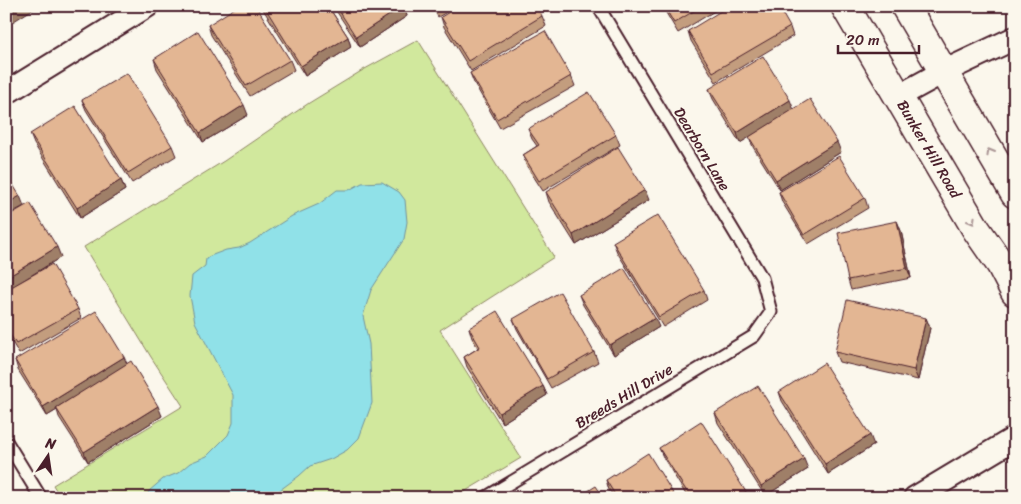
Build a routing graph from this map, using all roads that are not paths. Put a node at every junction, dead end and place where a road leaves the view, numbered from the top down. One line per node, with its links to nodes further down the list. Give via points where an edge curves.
1 (147, 6): 7 (street)
2 (598, 6): 11 (lane, Dearborn Lane, via 762,278)
3 (845, 6): 8 (main road, Bunker Hill Road)
4 (905, 6): 6 (main road)
5 (1015, 38): 6 (street)
6 (944, 72): 8 (street); 9 (main road, one-way to 6)
7 (6, 93)
8 (899, 96): 10 (main road, Bunker Hill Road, one-way to 10)
9 (1015, 194)
10 (1015, 292)
11 (771, 312): 15 (lane, Breeds Hill Drive, via 754,336)
12 (1015, 438): 16 (street)
13 (6, 441): 14 (lane)
14 (41, 498)
15 (485, 498)
16 (916, 498)

